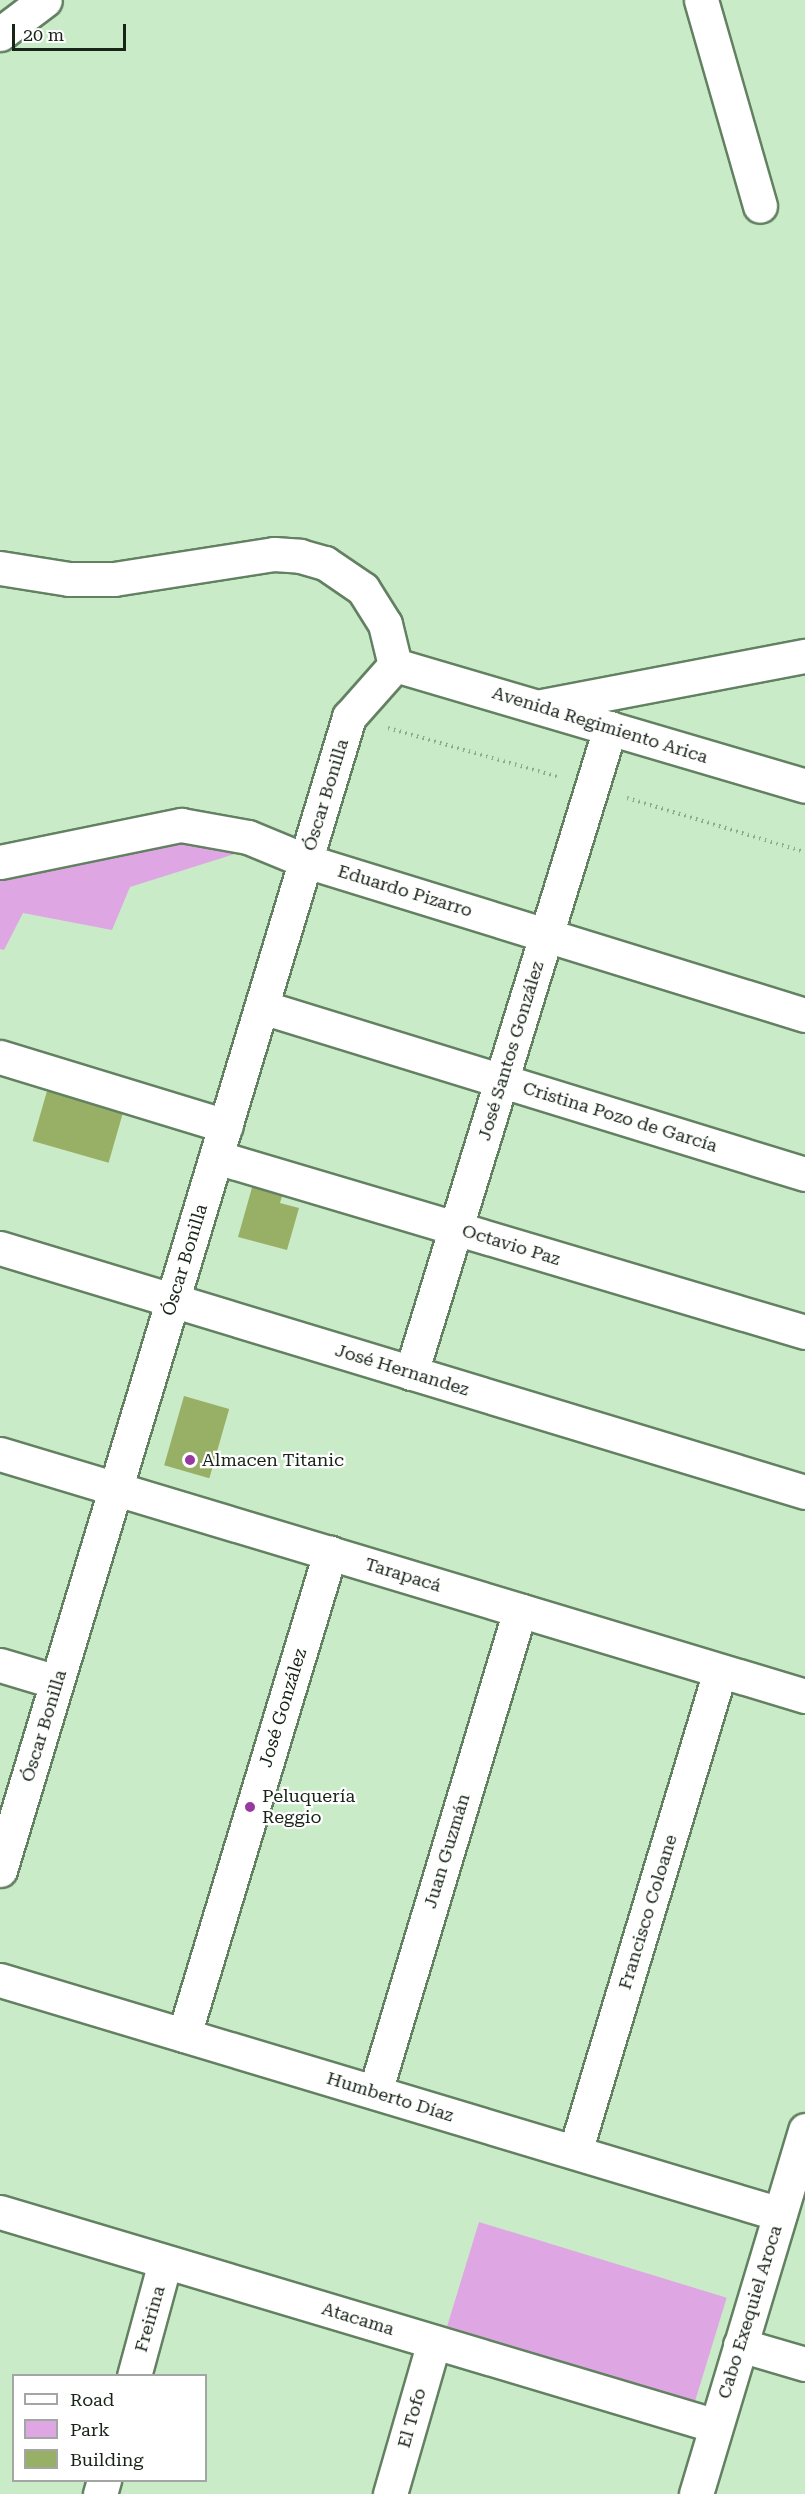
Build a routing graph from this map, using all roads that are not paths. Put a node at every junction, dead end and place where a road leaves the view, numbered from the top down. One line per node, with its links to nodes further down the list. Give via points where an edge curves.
1 (45, 0): 3 (street)
2 (701, 0): 4 (street)
3 (0, 34)
4 (760, 206)
5 (0, 568): 7 (street, via 69,579 114,579 274,554 300,556 325,563 363,589 385,624)
6 (805, 656): 8 (street)
7 (395, 665): 8 (street, Avenida Regimiento Arica); 11 (street, Óscar Bonilla, via 350,717)
8 (537, 706): 9 (street, Avenida Regimiento Arica)
9 (610, 728): 10 (street, Avenida Regimiento Arica); 13 (street, José Santos González)
10 (805, 786)
11 (306, 861): 12 (street, Eduardo Pizarro, via 248,837 181,825); 13 (street, Eduardo Pizarro); 14 (street, Óscar Bonilla)
12 (0, 862)
13 (546, 935): 15 (street, Eduardo Pizarro); 17 (street, José Santos González)
14 (262, 1007): 17 (street, Cristina Pozo de García); 18 (street, Óscar Bonilla)
15 (805, 1015)
16 (0, 1057): 18 (street)
17 (502, 1081): 20 (street, Cristina Pozo de García); 21 (street, José Santos González)
18 (226, 1126): 19 (street, Óscar Bonilla)
19 (216, 1157): 21 (street, Octavio Paz); 23 (street, Óscar Bonilla)
20 (805, 1174)
21 (456, 1228): 24 (street, Octavio Paz); 25 (street, José Santos González)
22 (0, 1248): 23 (street, José Hernandez)
23 (172, 1300): 25 (street, José Hernandez); 27 (street, Óscar Bonilla)
24 (805, 1332)
25 (411, 1373): 28 (street, José Hernandez)
26 (0, 1454): 27 (street, Tarapacá)
27 (115, 1489): 29 (street, Tarapacá); 33 (street, Óscar Bonilla)
28 (805, 1492)
29 (330, 1553): 30 (street, Tarapacá); 37 (street, José González)
30 (520, 1610): 32 (street, Tarapacá); 38 (street, Juan Guzmán)
31 (0, 1665): 33 (street)
32 (720, 1671): 34 (street, Tarapacá); 40 (street, Francisco Coloane)
33 (57, 1682): 35 (street, Óscar Bonilla)
34 (805, 1696)
35 (0, 1870)
36 (0, 1980): 37 (street, Humberto Díaz)
37 (184, 2035): 38 (street, Humberto Díaz)
38 (375, 2092): 40 (street, Humberto Díaz)
39 (805, 2130): 41 (street, Cabo Exequiel Aroca)
40 (575, 2152): 43 (street, Humberto Díaz)
41 (800, 2164): 43 (street, Cabo Exequiel Aroca)
42 (0, 2212): 44 (street, Atacama)
43 (780, 2214): 46 (street, Cabo Exequiel Aroca)
44 (165, 2262): 45 (street, Atacama); 48 (street, Freirina)
45 (434, 2342): 49 (street, Atacama); 50 (street, El Tofo)
46 (740, 2345): 47 (street); 49 (street, Cabo Exequiel Aroca)
47 (805, 2364)
48 (135, 2374)
49 (716, 2426): 51 (street, Cabo Exequiel Aroca)
50 (390, 2494)
51 (696, 2494)

